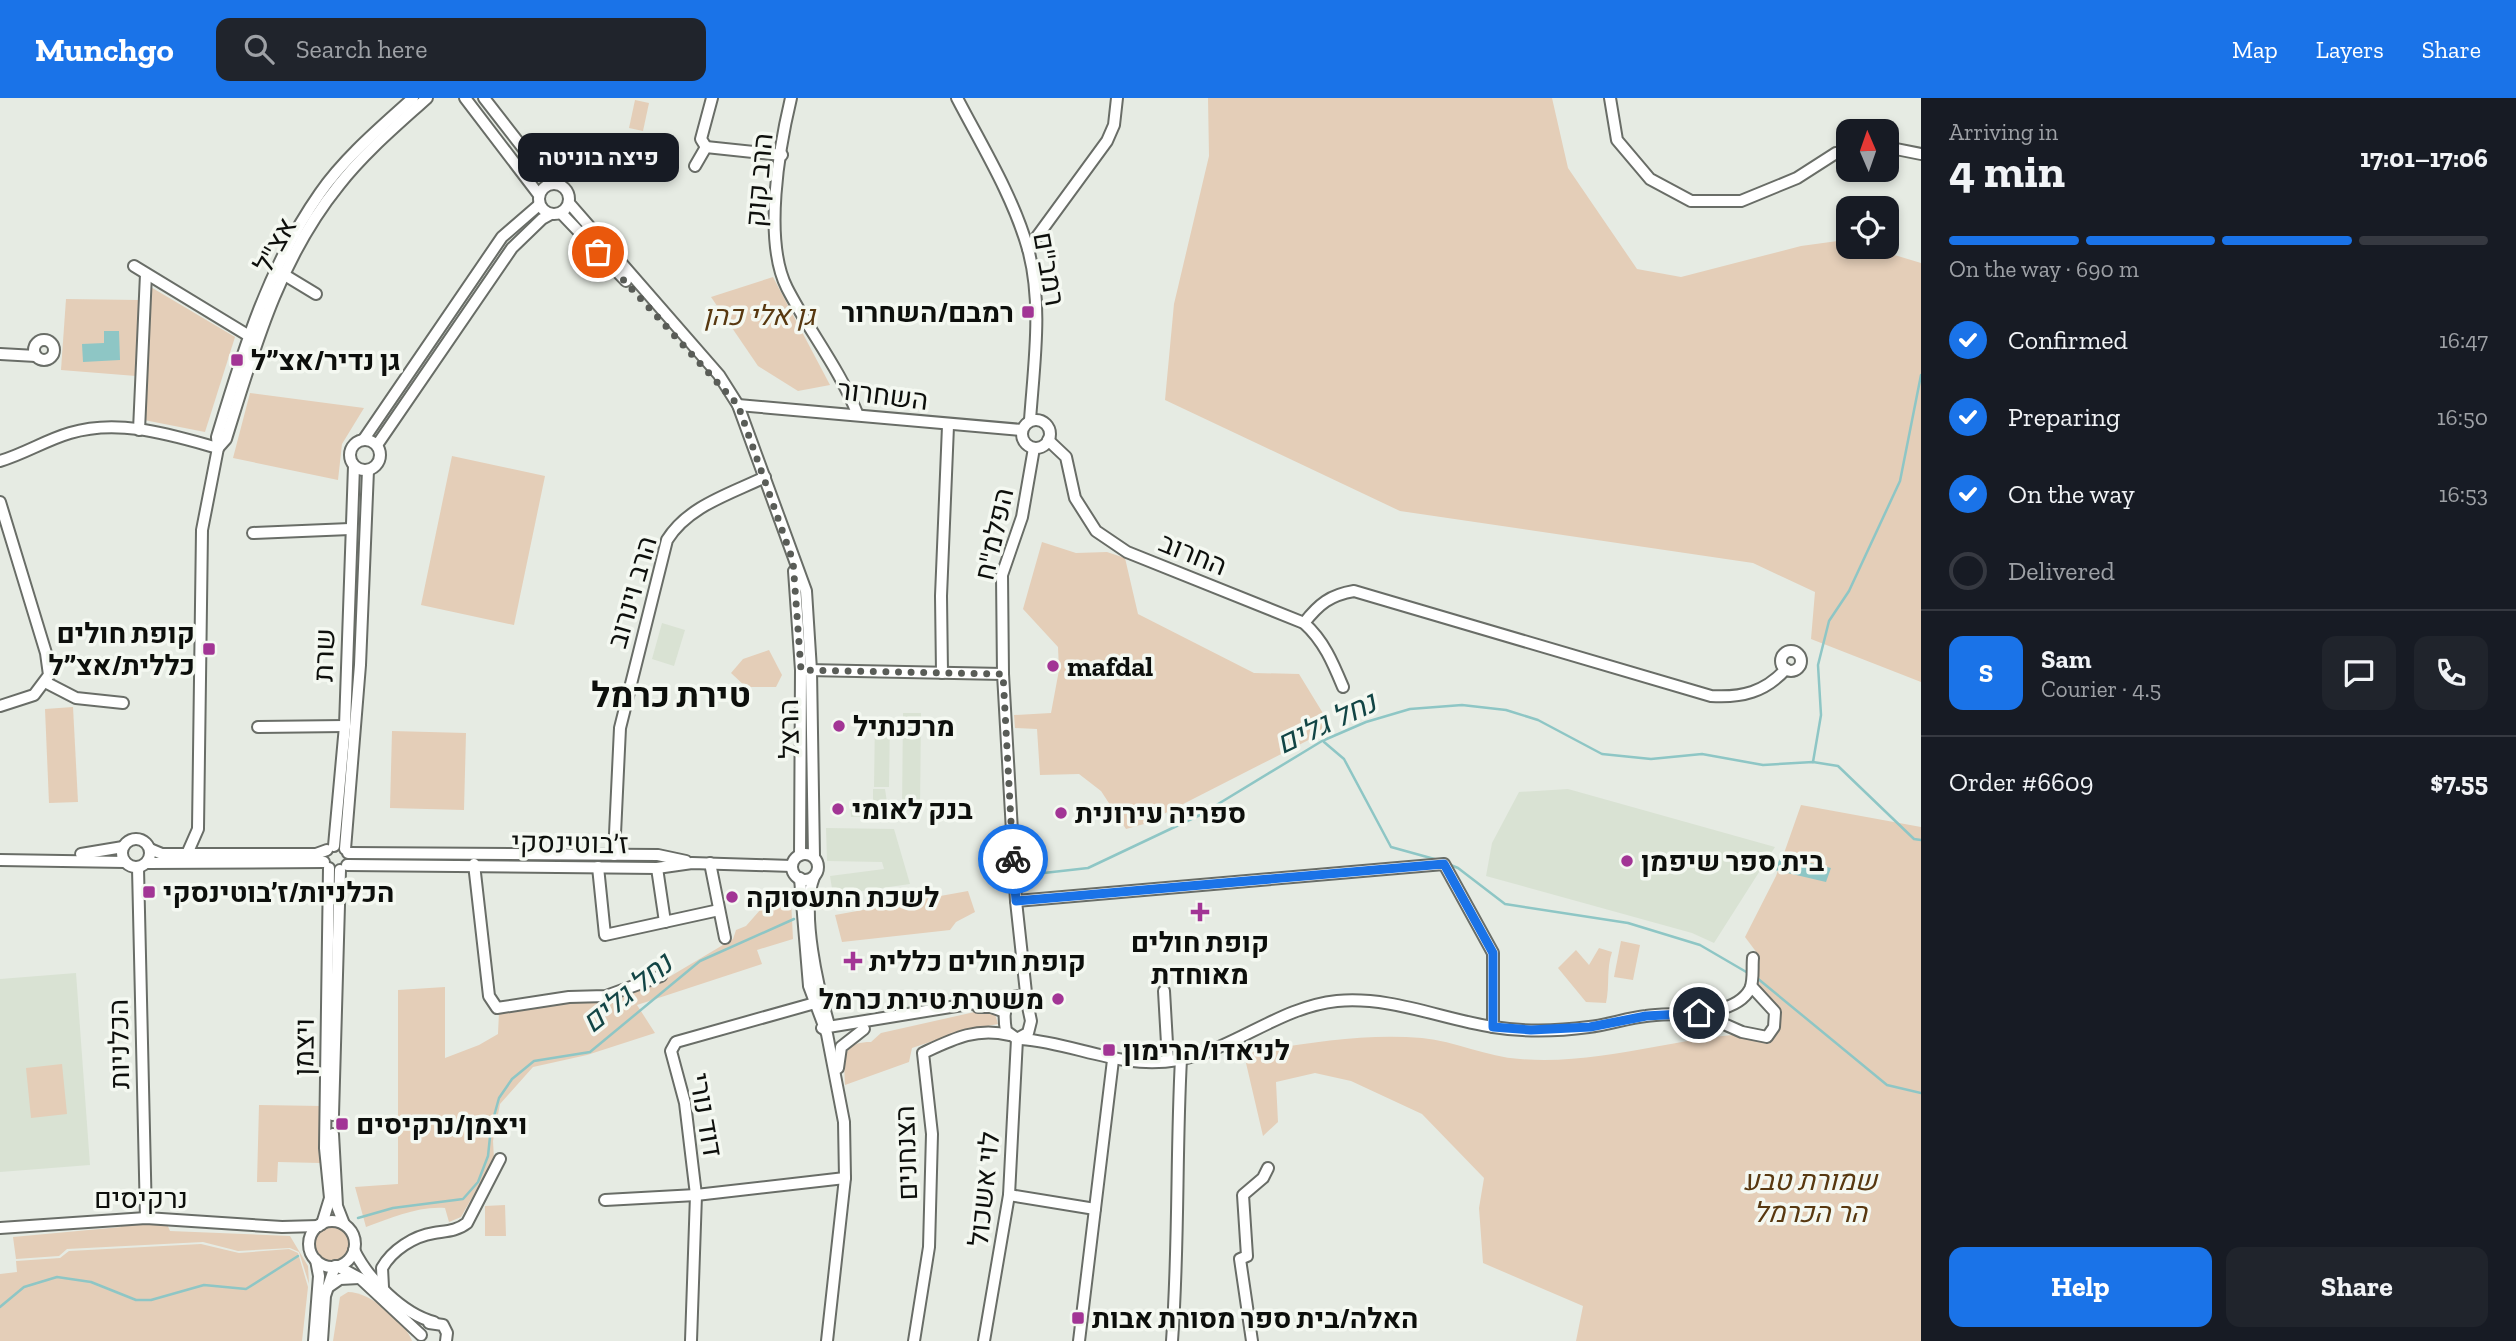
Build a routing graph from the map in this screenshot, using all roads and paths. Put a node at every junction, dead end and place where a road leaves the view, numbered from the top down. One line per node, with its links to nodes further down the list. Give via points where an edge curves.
1 (413, 98): 24 (street, אצ"ל, via 320,192 280,258)
2 (427, 98): 22 (street, אצ"ל, via 338,186)
3 (465, 98): 17 (street)
4 (484, 98): 16 (street)
5 (712, 98): 10 (street, via 701,139)
6 (791, 98): 14 (street, הרב קוק)
7 (957, 98): 19 (street, רמב"ם)
8 (1117, 98): 19 (street, via 1107,141)
9 (1610, 98): 12 (street, via 1617,140 1650,179 1691,201 1741,201 1797,178)
10 (706, 148): 14 (street); 15 (street)
11 (1899, 150): 13 (street)
12 (1836, 153)
13 (1921, 154)
14 (782, 155): 28 (street, הרב קוק, via 772,226 785,285 846,385)
15 (695, 166)
16 (551, 184): 17 (street); 18 (street, via 563,187)
17 (539, 200): 18 (street); 33 (street, via 502,237)
18 (560, 210): 27 (street, הרצל); 35 (street, via 542,219 512,248)
19 (1028, 249): 29 (street, רמב"ם, via 1036,334)
20 (134, 266): 21 (street)
21 (146, 274): 24 (street); 31 (street)
22 (283, 274): 23 (street); 24 (street, אצ"ל)
23 (316, 294)
24 (252, 338): 36 (street, אצ"ל, via 226,439)
25 (0, 354): 26 (street)
26 (36, 356)
27 (738, 405): 28 (street, השחרור); 41 (street, הרצל)
28 (857, 414): 30 (street, השחרור)
29 (1030, 420): 32 (street); 34 (street, via 1046,424)
30 (948, 426): 32 (street, השחרור); 48 (street)
31 (139, 430): 36 (street); 38 (street, via 88,428)
32 (1022, 430): 37 (street, via 1026,444)
33 (364, 439): 35 (street); 39 (street, via 351,447 349,457)
34 (1048, 440): 37 (street); 45 (street, החרוב, via 1066,457 1075,498 1096,531 1127,552)
35 (377, 445): 40 (street, via 379,460)
36 (218, 448): 56 (street, אצ"ל, via 202,530)
37 (1034, 448): 49 (street, הפלמ"ח, via 1022,517 1002,575)
38 (0, 461)
39 (354, 466): 40 (street); 43 (street, שרת)
40 (368, 470): 59 (street, שרת, via 360,664)
41 (765, 477): 47 (street, הרצל, via 793,561); 63 (street, הרב וינרוב, via 693,512 677,524 667,540 620,728)
42 (0, 502): 50 (street, via 46,653)
43 (350, 529): 44 (street); 54 (street, שרת)
44 (253, 533)
45 (1304, 623): 46 (street, via 1333,595 1354,592 1711,696 1735,698 1759,691); 51 (street, החרוב, via 1329,654)
46 (1786, 669)
47 (806, 670): 48 (street); 64 (street, הרצל); 65 (street, הרצל)
48 (942, 673): 49 (street)
49 (1003, 674): 78 (street, הפלמ"ח)
50 (47, 678): 52 (street, via 76,698); 53 (street, via 25,700)
51 (1343, 687)
52 (123, 703)
53 (0, 706)
54 (345, 726): 55 (street); 59 (street, שרת)
55 (258, 727)
56 (198, 829): 61 (street, אצ"ל); 62 (street, via 205,848)
57 (123, 848): 58 (street, via 137,839); 60 (street, via 96,854); 67 (street)
58 (150, 849): 61 (street); 71 (street)
59 (338, 849): 62 (street, via 316,854); 63 (street); 72 (street); 72 (street)
60 (0, 853)
61 (187, 854): 62 (street)
62 (214, 854)
63 (614, 855): 68 (street, via 658,855)
64 (800, 855): 65 (street); 73 (street)
65 (814, 856): 76 (street, via 818,867)
66 (0, 860): 67 (street)
67 (125, 862): 71 (street)
68 (692, 863): 69 (street, ז׳בוטינסקי); 75 (street, ז׳בוטינסקי)
69 (709, 863): 73 (street, ז׳בוטינסקי); 79 (street)
70 (474, 864): 72 (street, ז׳בוטינסקי); 74 (street, ז׳בוטינסקי); 84 (street, via 489,996 497,1008 606,996)
71 (142, 866): 72 (street, ז׳בוטינסקי); 109 (street, הכלניות)
72 (335, 866): 110 (street, ויצמן, via 332,1157 338,1212); 111 (street, ויצמן, via 325,1148 330,1198)
73 (792, 866): 77 (street)
74 (598, 867): 75 (street, ז׳בוטינסקי); 80 (street, via 605,935)
75 (657, 868): 80 (street)
76 (814, 877): 77 (street); 95 (street, via 810,892 812,948)
77 (800, 878): 89 (street, via 806,964)
78 (1016, 901): 83 (street, הפלמ"ח); 92 (street, via 1444,864 1493,953)
79 (719, 910): 80 (street); 81 (street)
80 (664, 922)
81 (725, 938)
82 (1753, 958): 85 (street)
83 (1021, 965): 87 (street, הפלמ"ח); 88 (street, הפלמ"ח)
84 (661, 975)
85 (1752, 987): 91 (street, via 1743,1000); 91 (street, via 1775,1012 1774,1027 1767,1037 1742,1032)
86 (1164, 991): 100 (street)
87 (1014, 997): 88 (street); 90 (street, הפלמ"ח); 95 (street)
88 (1027, 1002): 93 (street, הפלמ"ח)
89 (815, 1003): 95 (street); 105 (street, דוד נורי, via 676,1042 671,1051 685,1103)
90 (1004, 1012): 94 (street, via 982,1007); 96 (street, לוי אשכול)
91 (1699, 1013): 92 (street, via 1646,1016 1590,1027)
92 (1493, 1027): 98 (street, via 1427,1009 1337,1001 1290,1012)
93 (1030, 1028): 96 (street); 97 (street)
94 (864, 1029): 95 (street); 101 (street, via 841,1047)
95 (826, 1030): 101 (street)
96 (1016, 1038): 97 (street); 106 (street, לוי אשכול); 129 (street, הצנחנים, via 992,1031 966,1034 923,1053 932,1134 929,1247)
97 (1046, 1041): 99 (street)
98 (1181, 1059): 100 (street); 132 (street, via 1178,1263)
99 (1113, 1060): 100 (street); 108 (street)
100 (1168, 1061)
101 (837, 1077): 104 (street)
102 (500, 1159): 117 (street, via 467,1223 457,1230 414,1239)
103 (1268, 1168): 133 (street, via 1243,1195 1247,1256 1240,1259)
104 (845, 1178): 105 (street); 128 (street)
105 (695, 1195): 107 (street); 127 (street, דוד נורי)
106 (1009, 1195): 108 (street); 130 (street, לוי אשכול)
107 (604, 1200)
108 (1095, 1209): 131 (street)
109 (146, 1218): 112 (street, נרקיסים); 113 (street, נרקיסים)
110 (344, 1224): 111 (street); 115 (street, via 354,1235)
111 (321, 1225): 112 (street, נרקיסים); 114 (street)
112 (282, 1227): 114 (street, נרקיסים, via 298,1231)
113 (0, 1228)
114 (310, 1242): 116 (street)
115 (354, 1250): 118 (street, via 346,1262); 119 (street)
116 (316, 1260): 118 (street); 125 (street)
117 (384, 1264): 119 (street); 120 (street)
118 (336, 1266): 119 (street); 121 (street)
119 (362, 1273): 120 (street); 121 (street); 124 (street)
120 (383, 1287): 122 (street, via 414,1314)
121 (327, 1288): 126 (street)
122 (435, 1322): 123 (street, via 443,1325); 124 (street, via 426,1325)
123 (449, 1338)
124 (422, 1339)
125 (314, 1341)
126 (322, 1341)
127 (691, 1341)
128 (827, 1341)
129 (914, 1341)
130 (984, 1341)
131 (1079, 1341)
132 (1172, 1341)
133 (1252, 1341)

